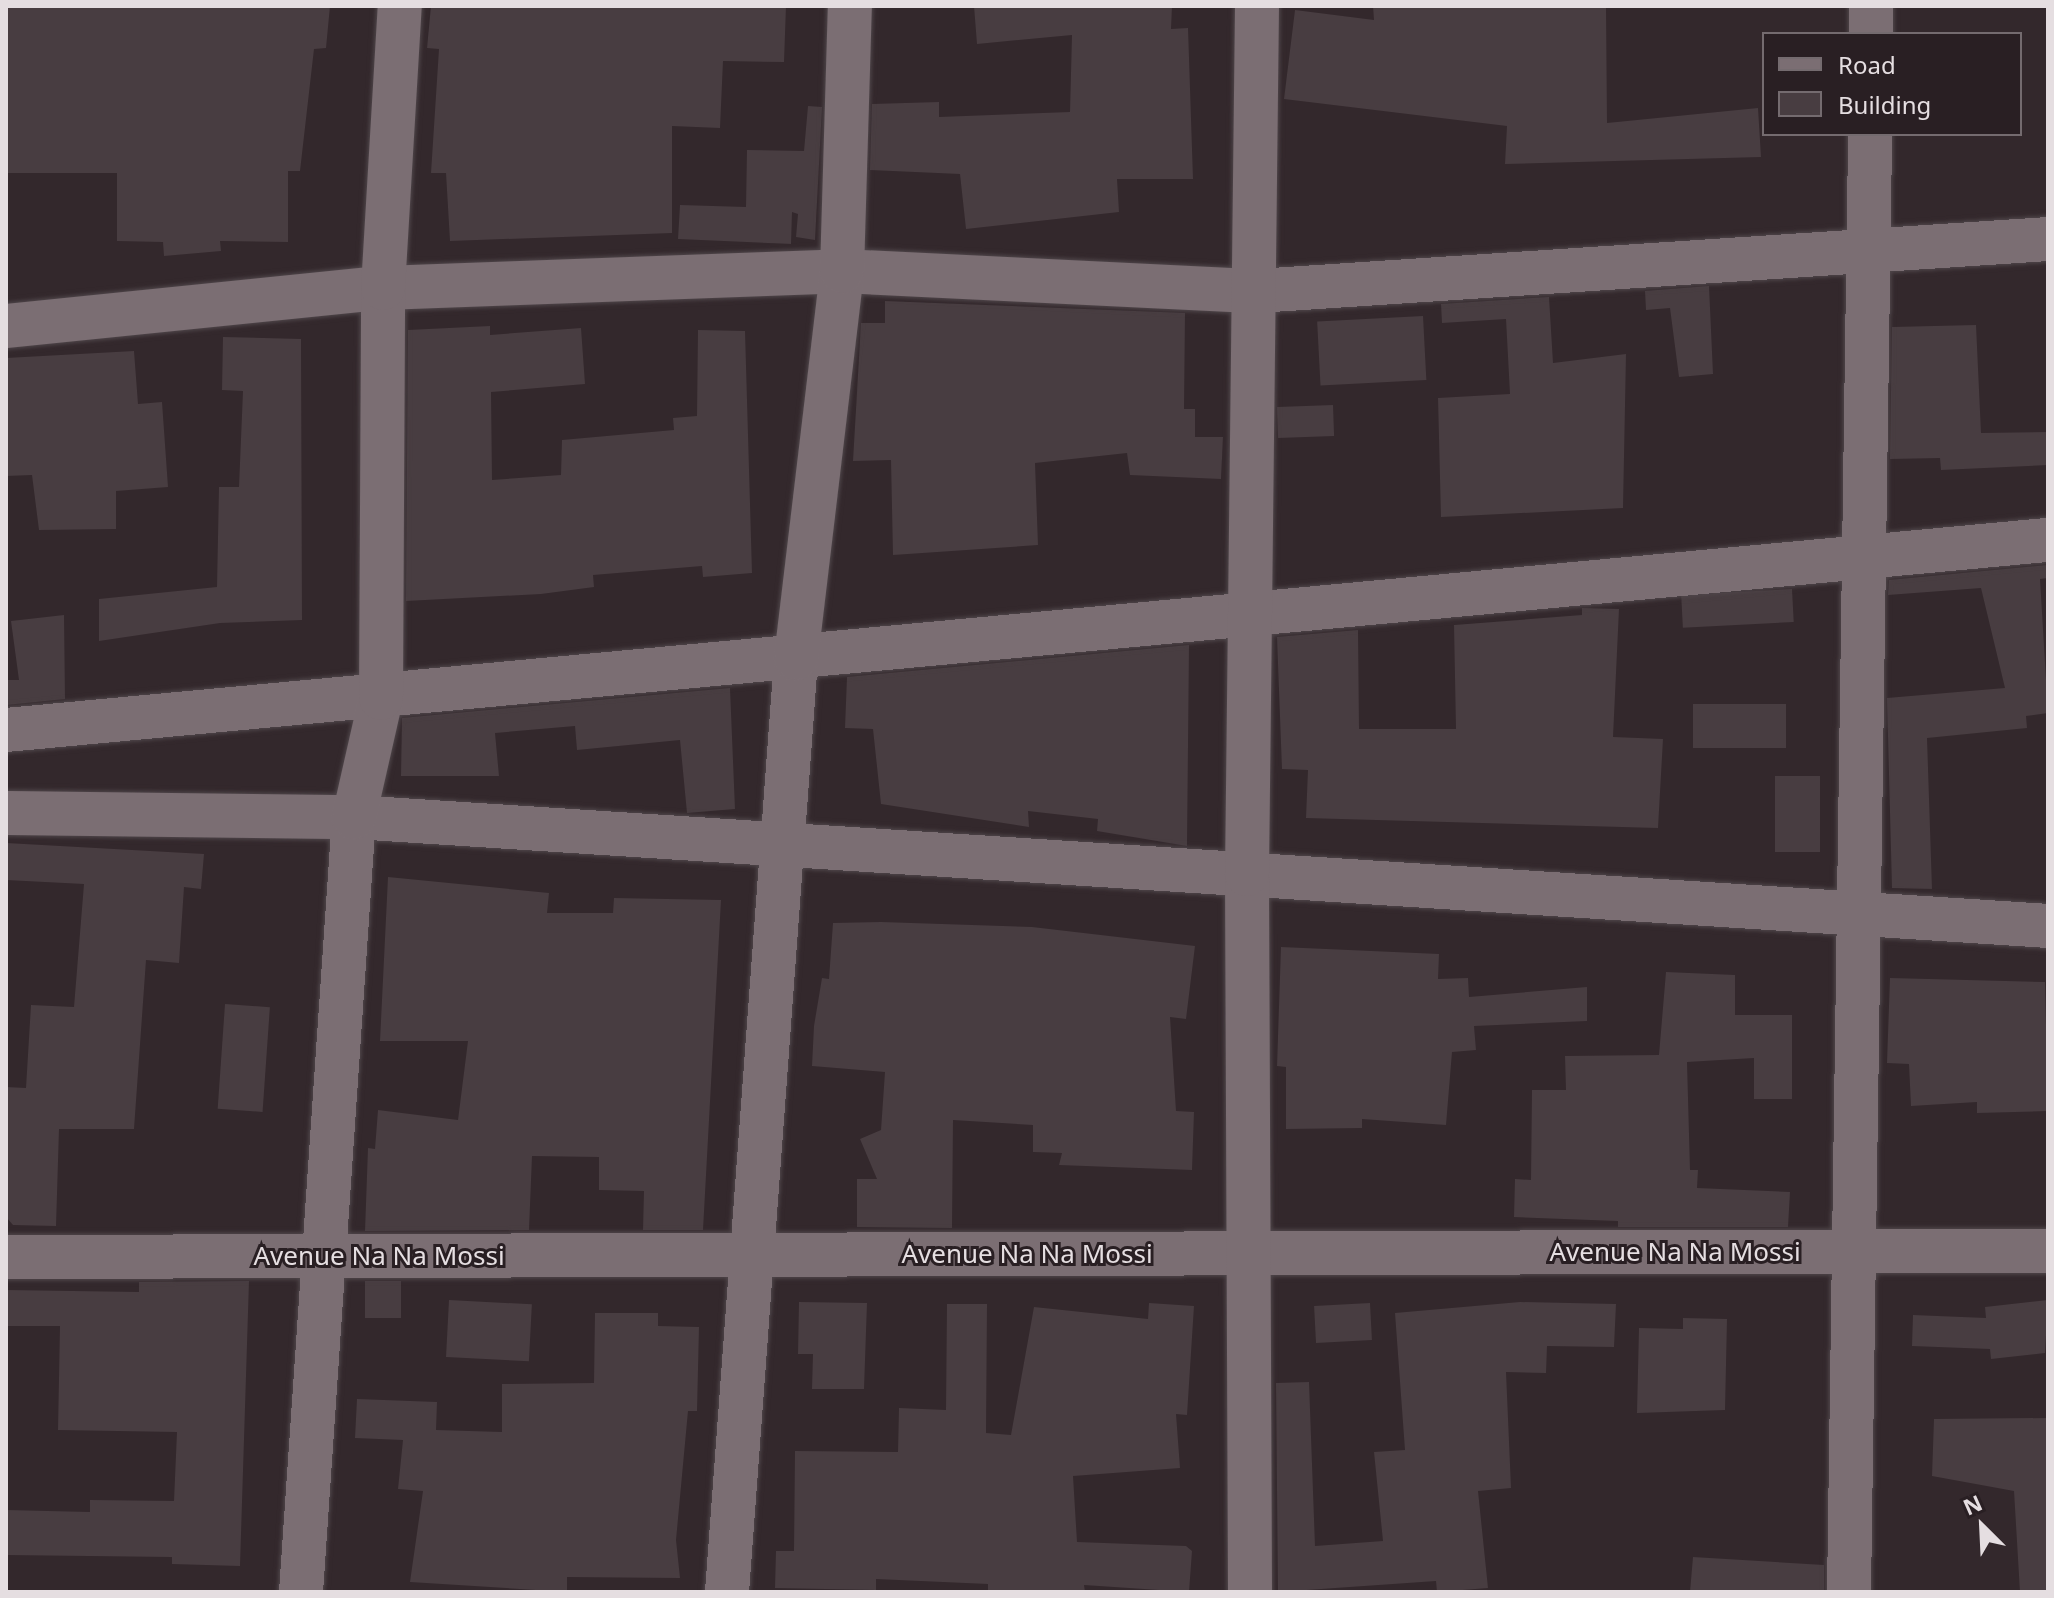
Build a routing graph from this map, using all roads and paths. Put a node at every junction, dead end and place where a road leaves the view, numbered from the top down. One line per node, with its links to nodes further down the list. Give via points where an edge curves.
1 (400, 6): 10 (street)
2 (850, 6): 9 (street)
3 (1257, 6): 11 (street)
4 (1871, 6): 5 (street)
5 (1871, 32)
6 (1870, 136): 8 (street)
7 (2048, 239): 8 (street)
8 (1869, 251): 11 (street); 14 (street)
9 (842, 271): 10 (street); 11 (street); 16 (street)
10 (383, 288): 12 (street); 17 (street)
11 (1257, 291): 15 (street)
12 (6, 326)
13 (2048, 540): 14 (street)
14 (1867, 557): 15 (street); 23 (street)
15 (1254, 615): 16 (street); 22 (street)
16 (796, 658): 17 (street); 21 (street)
17 (381, 698): 18 (street); 20 (street)
18 (6, 730)
19 (6, 813): 20 (street)
20 (354, 817): 21 (street); 29 (street)
21 (785, 845): 22 (street); 28 (street)
22 (1247, 874): 23 (street); 27 (street)
23 (1858, 914): 24 (street); 26 (street)
24 (2048, 926)
25 (2048, 1251): 26 (street, Avenue Na Na Mossi)
26 (1854, 1252): 27 (street, Avenue Na Na Mossi); 34 (street)
27 (1252, 1253): 28 (street, Avenue Na Na Mossi); 33 (street)
28 (751, 1254): 29 (street, Avenue Na Na Mossi); 32 (street)
29 (319, 1256): 30 (street, Avenue Na Na Mossi); 31 (street)
30 (6, 1257)
31 (301, 1592)
32 (727, 1592)
33 (1250, 1592)
34 (1849, 1592)

